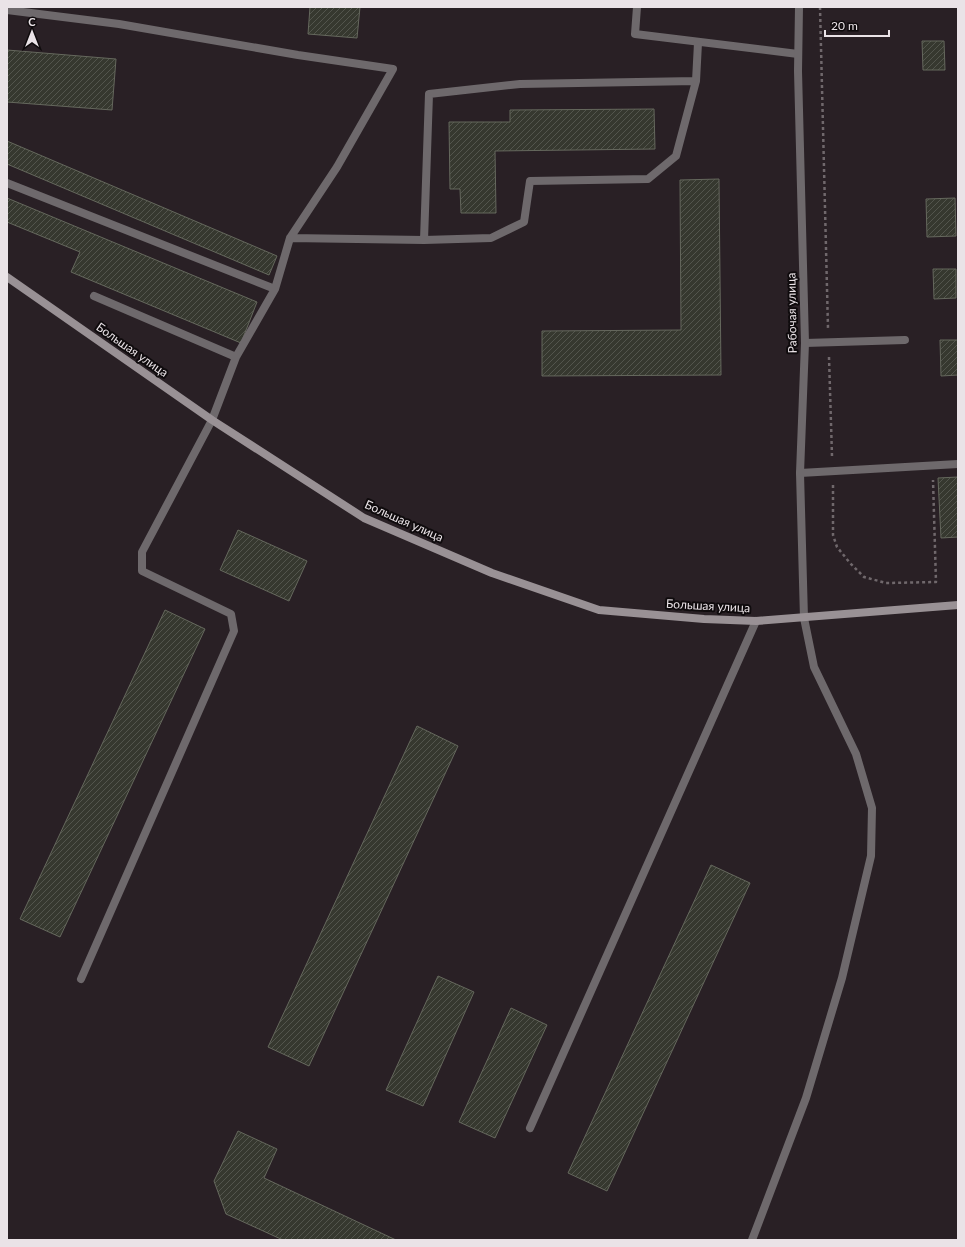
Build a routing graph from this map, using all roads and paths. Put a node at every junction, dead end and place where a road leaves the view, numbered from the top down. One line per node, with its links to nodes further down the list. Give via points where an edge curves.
1 (637, 7): 5 (street, via 636,34)
2 (799, 7): 6 (street, Рабочая улица)
3 (820, 7): 15 (path)
4 (7, 10): 9 (street, via 119,24 393,69 336,167)
5 (698, 43): 6 (street); 7 (street)
6 (798, 54): 16 (street, Рабочая улица)
7 (696, 80): 10 (street, via 676,156 648,179 530,181 524,222 491,238); 10 (street, via 520,84 429,94)
8 (7, 183): 12 (street)
9 (290, 238): 10 (street); 12 (street)
10 (424, 240)
11 (7, 277): 18 (street, Большая улица)
12 (274, 289): 17 (street)
13 (94, 296): 17 (street)
14 (905, 340): 15 (street)
15 (829, 342): 16 (street); 21 (path)
16 (805, 343): 22 (street, Рабочая улица)
17 (236, 357): 18 (street)
18 (212, 420): 25 (street, Большая улица, via 364,518 492,573 599,610); 26 (street, via 142,552 142,571 231,614 234,632)
19 (958, 464): 20 (street)
20 (933, 465): 21 (street); 21 (path, via 936,582 886,584 864,577 850,563 837,547 833,536)
21 (832, 471): 22 (street)
22 (800, 474): 24 (street, Рабочая улица)
23 (958, 605): 24 (street, Большая улица)
24 (804, 618): 25 (street, Большая улица); 28 (street, Рабочая улица, via 814,667 856,754 872,808 871,856 842,978 820,1053 806,1098)
25 (756, 621): 27 (street)
26 (81, 979)
27 (530, 1128)
28 (752, 1240)

